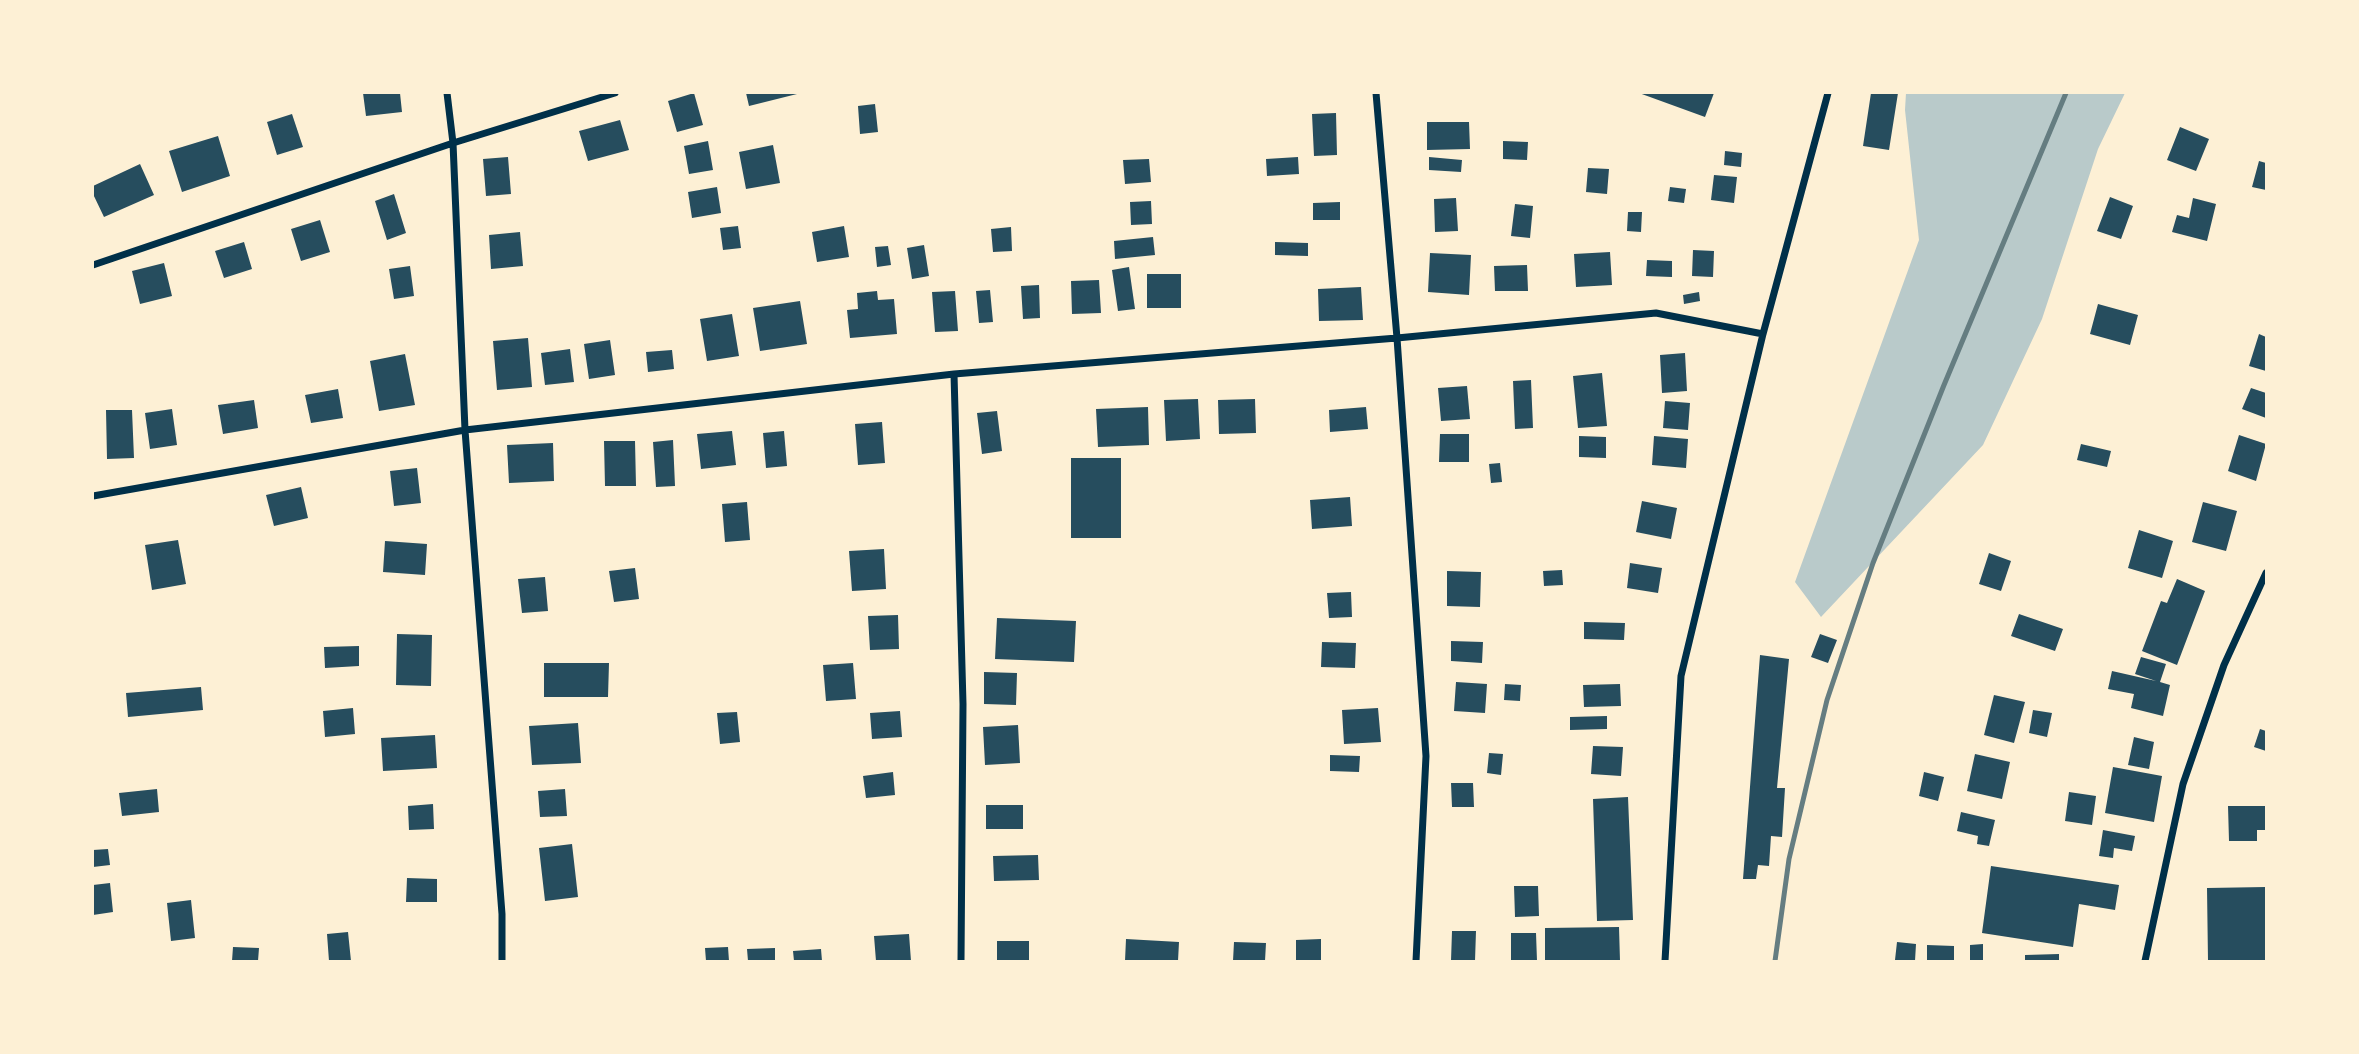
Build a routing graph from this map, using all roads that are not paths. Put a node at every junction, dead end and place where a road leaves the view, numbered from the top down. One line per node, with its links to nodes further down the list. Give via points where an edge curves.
1 (447, 93): 5 (street)
2 (615, 93): 5 (street)
3 (1376, 93): 8 (street)
4 (1828, 93): 7 (street)
5 (453, 143): 6 (street); 10 (street)
6 (93, 265)
7 (1763, 334): 8 (street, via 1656,313); 16 (street, via 1681,676)
8 (1397, 338): 9 (street); 15 (street, via 1426,756)
9 (954, 374): 10 (street); 14 (street, via 963,704)
10 (465, 430): 11 (street); 13 (street)
11 (93, 496)
12 (2266, 573): 17 (street, via 2224,665 2183,784)
13 (502, 961)
14 (961, 961)
15 (1416, 961)
16 (1665, 961)
17 (2145, 961)

